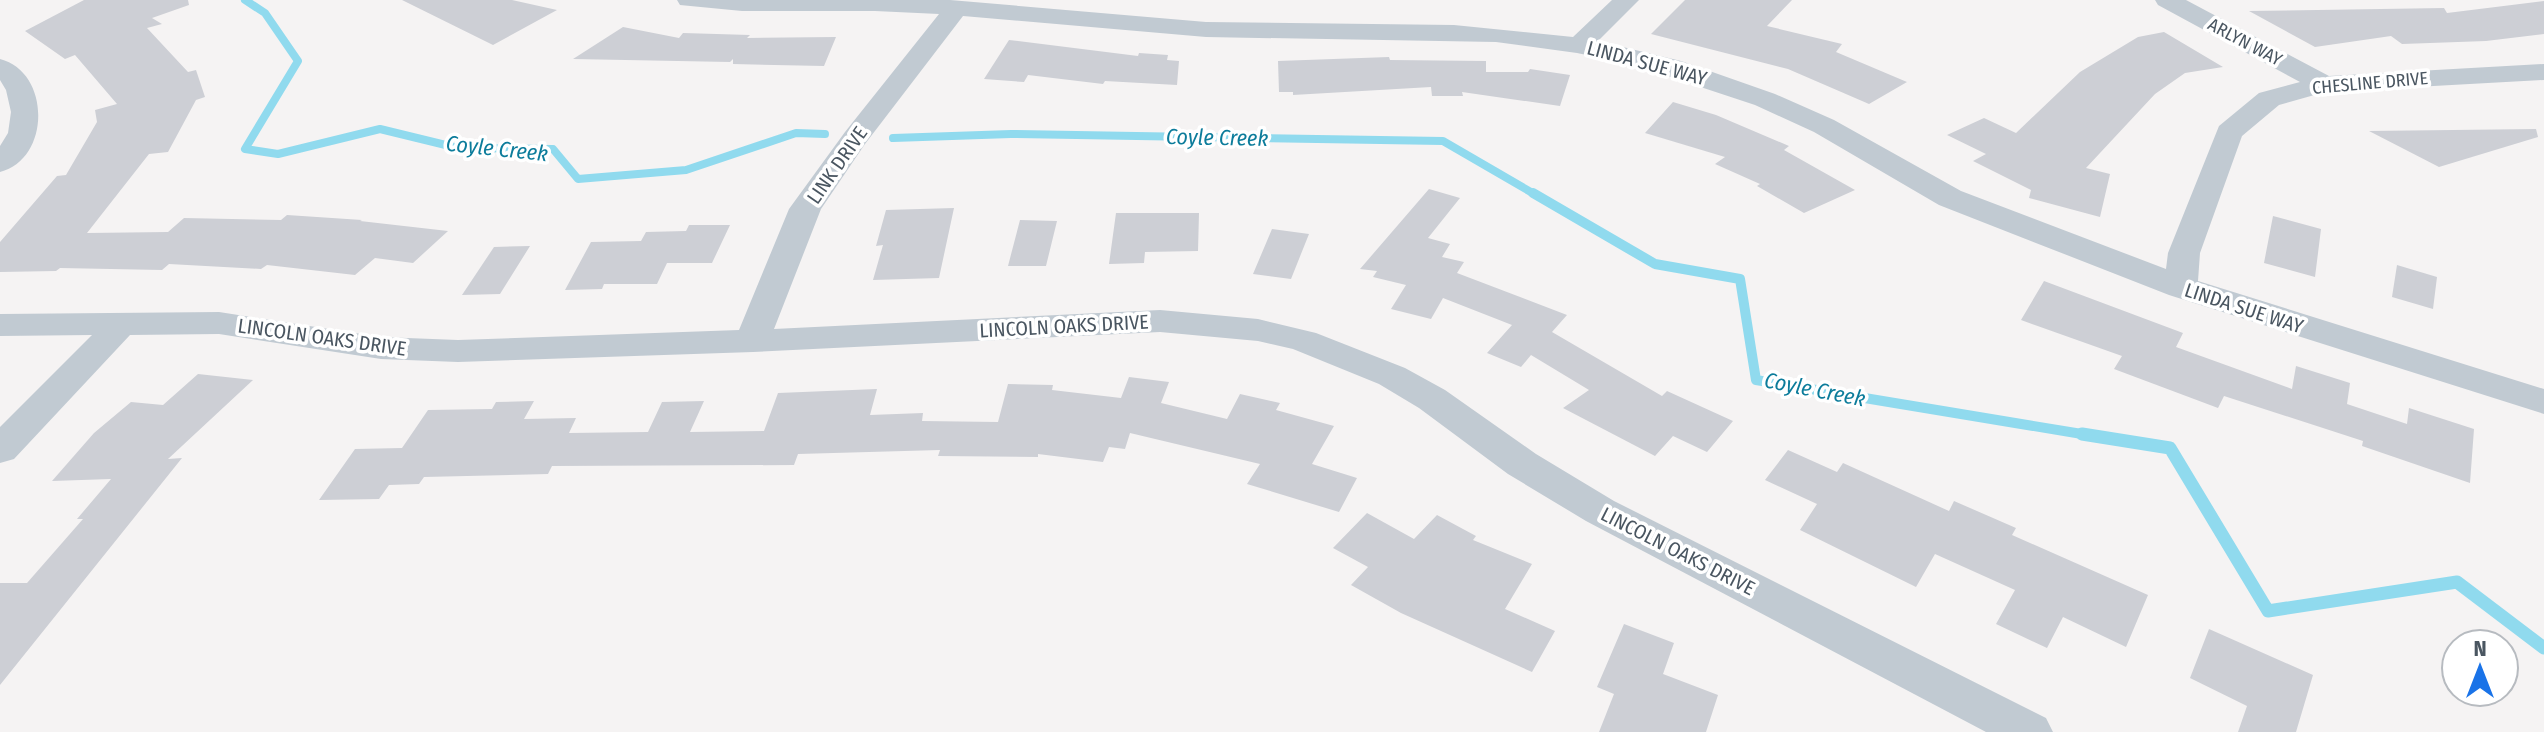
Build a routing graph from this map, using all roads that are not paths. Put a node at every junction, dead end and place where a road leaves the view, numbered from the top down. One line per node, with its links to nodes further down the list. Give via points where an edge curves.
1 (689, 0): 4 (street, LINDA SUE WAY, via 737,5 850,1)
2 (1627, 0): 5 (street)
3 (2167, 0): 8 (street, ARLYN WAY)
4 (956, 9): 5 (street, LINDA SUE WAY, via 1243,31 1448,32); 13 (street, LINK DRIVE, via 805,209)
5 (1579, 45): 10 (street, LINDA SUE WAY, via 1703,77 1778,105 1935,192)
6 (0, 67): 9 (street, via 13,74 25,104 19,141)
7 (2544, 72): 8 (street, CHESLINE DRIVE)
8 (2324, 84): 10 (street, CHESLINE DRIVE, via 2269,99 2229,132 2184,253)
9 (0, 163)
10 (2181, 288): 14 (street, LINDA SUE WAY)
11 (121, 323): 12 (street, LINCOLN OAKS DRIVE); 13 (street, LINCOLN OAKS DRIVE, via 246,325 334,343 427,350); 15 (street)
12 (0, 325)
13 (753, 341): 16 (street, LINCOLN OAKS DRIVE, via 1160,321 1210,323 1304,341 1392,376 1600,511)
14 (2544, 402)
15 (0, 450)
16 (2029, 732)

